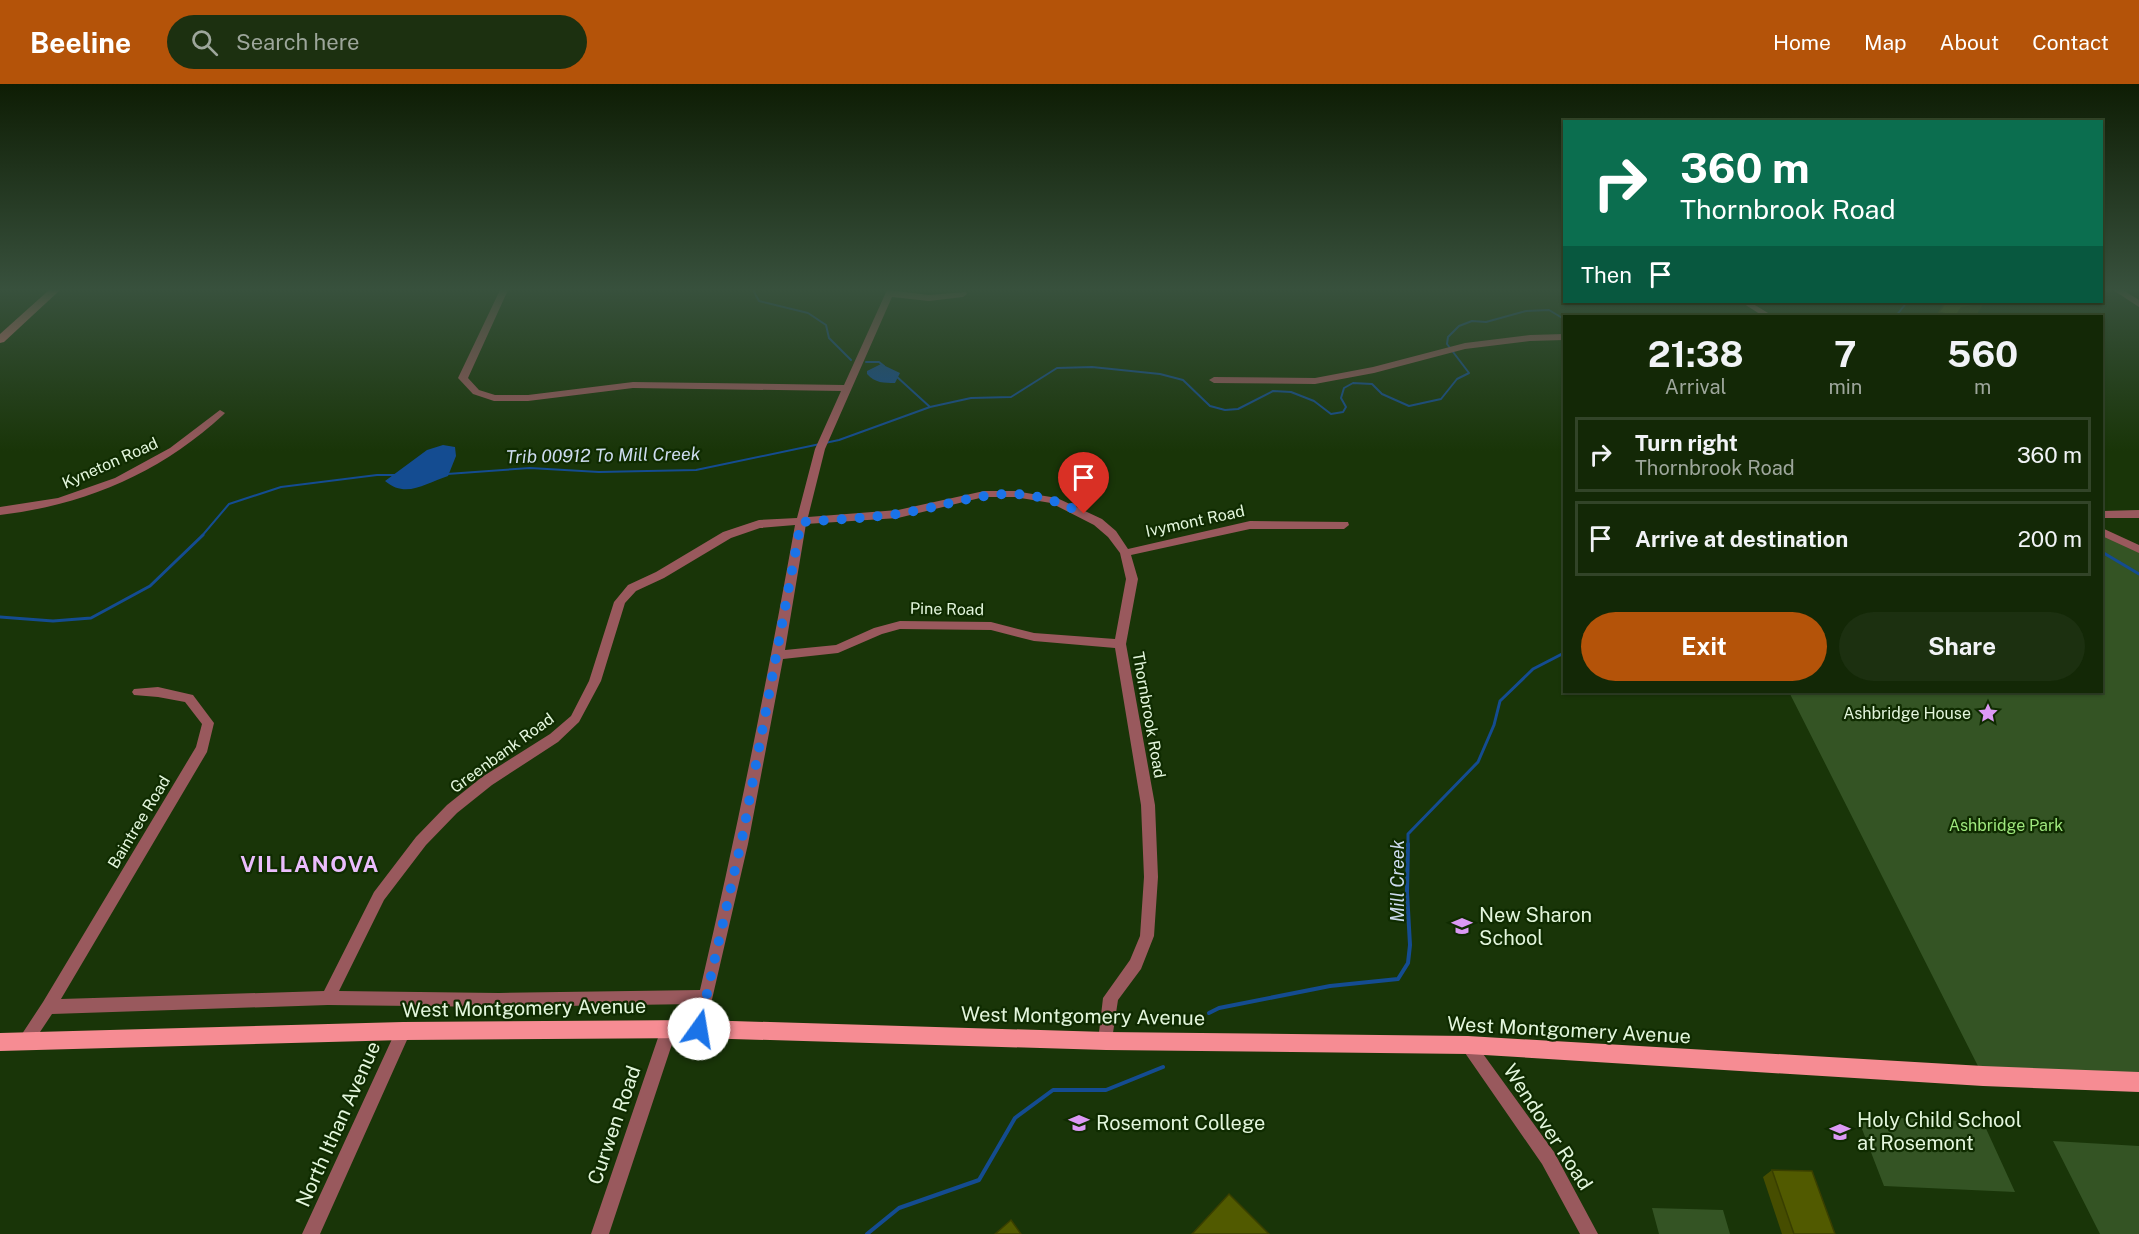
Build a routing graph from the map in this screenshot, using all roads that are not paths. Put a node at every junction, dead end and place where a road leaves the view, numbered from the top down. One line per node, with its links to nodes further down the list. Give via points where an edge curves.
1 (479, 344): 5 (street, via 463,378 476,393 494,398 528,398 633,385)
2 (866, 344): 5 (street)
3 (1484, 344): 4 (street, via 1315,381)
4 (1214, 380)
5 (846, 388): 10 (street, via 820,449)
6 (220, 413): 7 (street, Kyneton Road, via 176,450 108,484 35,507)
7 (0, 511)
8 (2139, 514): 9 (street)
9 (2103, 515)
10 (801, 522): 14 (street, Thornbrook Road, via 898,514 984,494 1014,494 1053,500 1098,522); 16 (street); 19 (street, Greenbank Road, via 759,524 735,532 625,593 595,681 574,719 554,738 452,809 421,841 379,896)
11 (1344, 525): 14 (street, Ivymont Road, via 1250,525)
12 (2103, 532): 13 (street)
13 (2139, 549)
14 (1125, 553): 15 (street, Thornbrook Road, via 1132,579)
15 (1120, 644): 16 (street, Pine Road, via 1034,637 992,626 900,625 838,649); 24 (street, Thornbrook Road, via 1148,805 1151,877 1147,936 1136,964 1112,998)
16 (778, 656): 18 (street)
17 (138, 692): 20 (street, Baintree Road, via 179,695 194,702 208,723 202,748)
18 (706, 997): 19 (street, West Montgomery Avenue); 22 (street)
19 (328, 998): 20 (street, West Montgomery Avenue)
20 (48, 1007): 26 (street)
21 (669, 1029): 22 (main road, West Montgomery Avenue); 23 (main road, West Montgomery Avenue); 30 (street, Curwen Road)
22 (699, 1029): 24 (main road, West Montgomery Avenue)
23 (403, 1031): 26 (main road, West Montgomery Avenue); 29 (street, North Ithan Avenue)
24 (1106, 1041): 27 (main road, West Montgomery Avenue)
25 (0, 1042): 26 (main road, West Montgomery Avenue)
26 (25, 1042)
27 (1468, 1046): 28 (main road, West Montgomery Avenue); 31 (street, Wendover Road, via 1548,1158)
28 (2139, 1082)
29 (311, 1234)
30 (600, 1234)
31 (1589, 1234)

